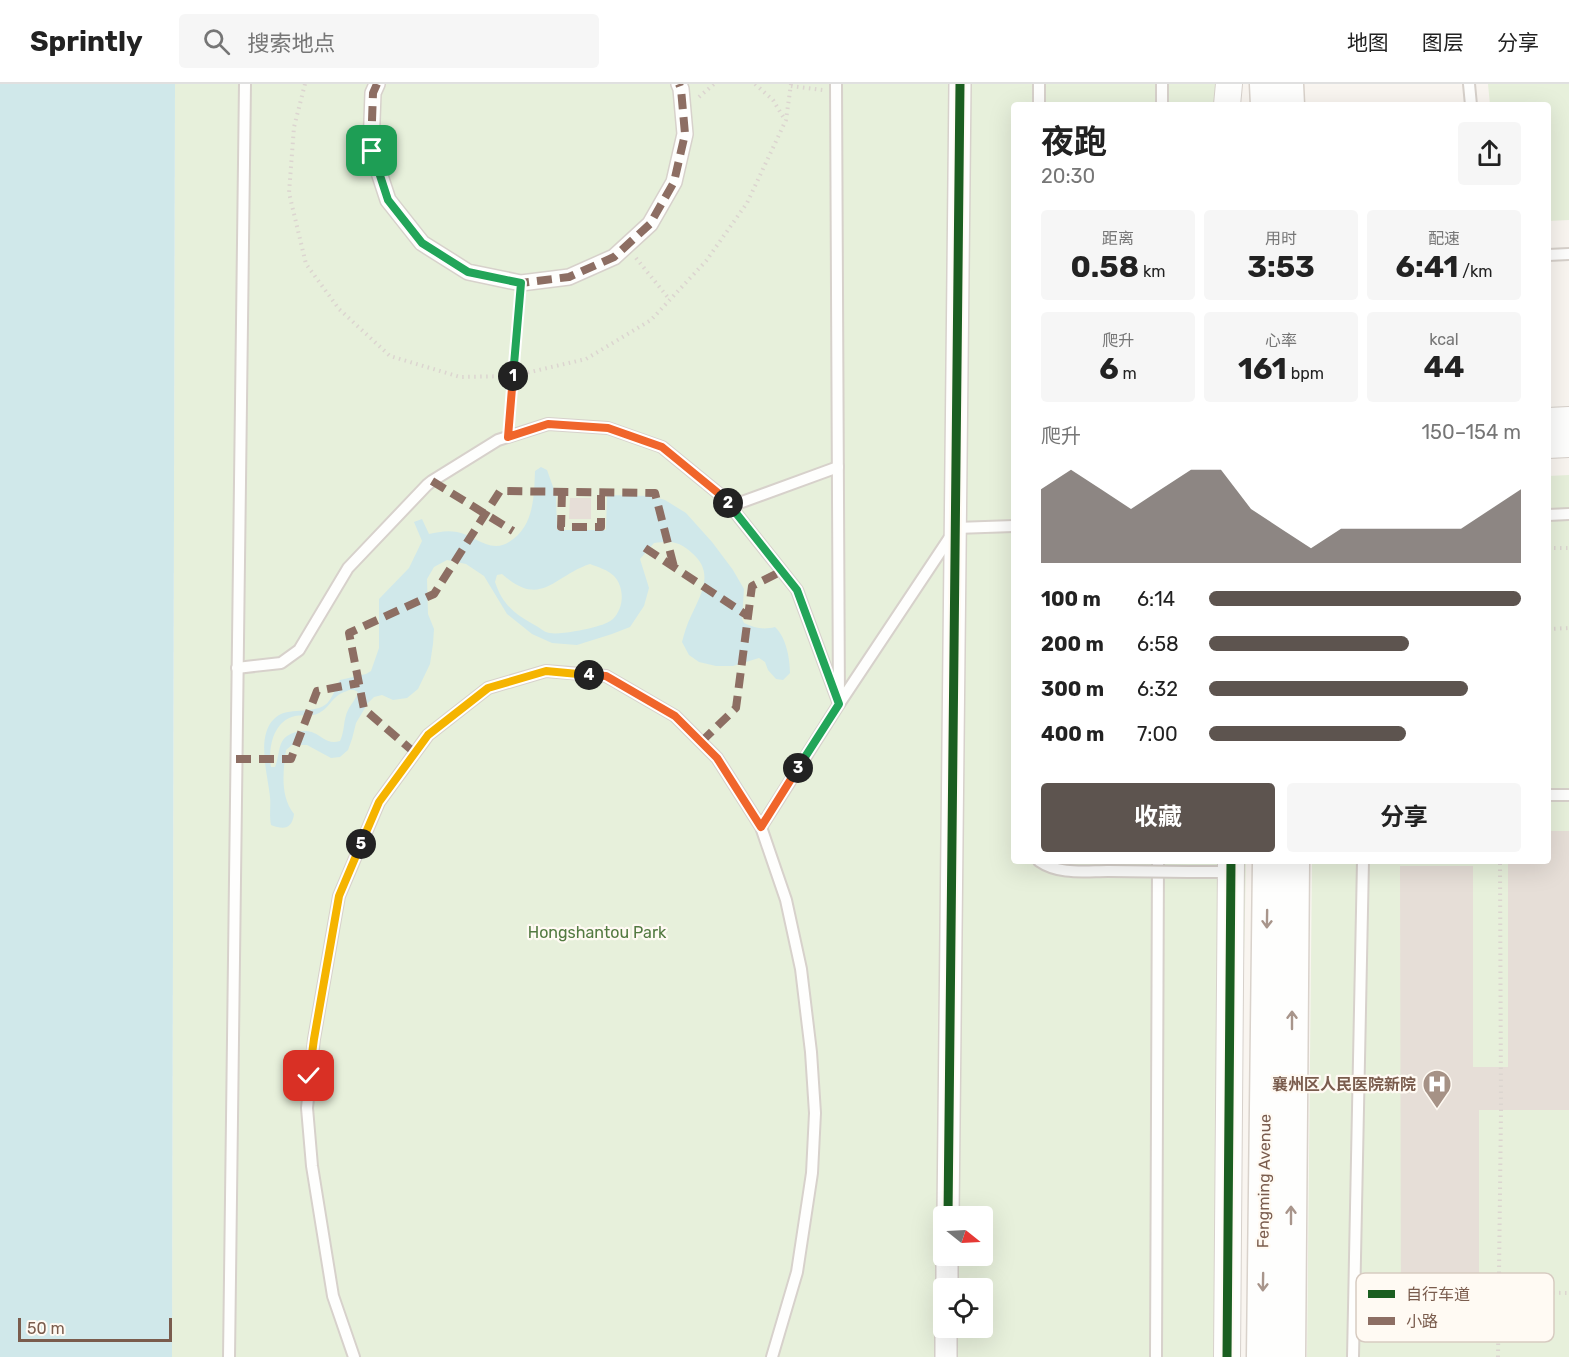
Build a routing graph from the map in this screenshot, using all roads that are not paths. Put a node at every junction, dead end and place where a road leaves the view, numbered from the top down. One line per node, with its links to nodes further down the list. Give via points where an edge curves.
1 (244, 84): 30 (lane)
2 (377, 84): 3 (street, via 373,93 371,148 388,200 422,243 468,272 521,283 569,277 614,257 650,224 674,182 685,134)
3 (679, 84)
4 (960, 84): 29 (street)
5 (1039, 84): 12 (lane)
6 (1162, 84): 13 (lane)
7 (1228, 84): 14 (street)
8 (1265, 84): 15 (main road)
9 (1288, 84): 16 (main road)
10 (1469, 84): 17 (lane)
11 (836, 88): 24 (lane)
12 (1039, 102)
13 (1162, 102)
14 (1227, 102)
15 (1266, 102)
16 (1289, 102)
17 (1471, 102)
18 (1569, 254): 19 (lane)
19 (1551, 255)
20 (1569, 420): 21 (street)
21 (1551, 421)
22 (1569, 444): 23 (street)
23 (1551, 445)
24 (838, 467): 25 (lane); 31 (lane)
25 (730, 506): 30 (lane, via 662,447 608,428 548,424 498,440 427,484 348,568 299,650 281,663); 31 (lane, via 797,590)
26 (1569, 514): 27 (lane)
27 (1551, 515)
28 (1011, 526): 29 (lane)
29 (956, 528): 31 (lane); 41 (street)
30 (237, 668): 43 (lane)
31 (839, 704): 34 (lane)
32 (1551, 795): 33 (lane)
33 (1569, 795)
34 (761, 827): 44 (lane, via 717,758 675,716 606,676 546,671 488,688 428,735 379,802 339,896 313,1048 307,1108 312,1166 333,1296); 45 (lane, via 786,900 801,969 815,1113 812,1173 797,1272)
35 (1043, 864): 40 (lane, bridge, via 1064,871 1189,872)
36 (1158, 864): 47 (lane)
37 (1268, 864): 49 (main road, Fengming Avenue, one-way to 49)
38 (1294, 864): 50 (main road, Fengming Avenue, one-way to 38)
39 (1363, 864): 51 (lane)
40 (1231, 866): 48 (street)
41 (948, 1206)
42 (946, 1338): 46 (street)
43 (229, 1357)
44 (354, 1357)
45 (772, 1357)
46 (946, 1357)
47 (1156, 1357)
48 (1227, 1357)
49 (1262, 1357)
50 (1290, 1357)
51 (1353, 1357)

